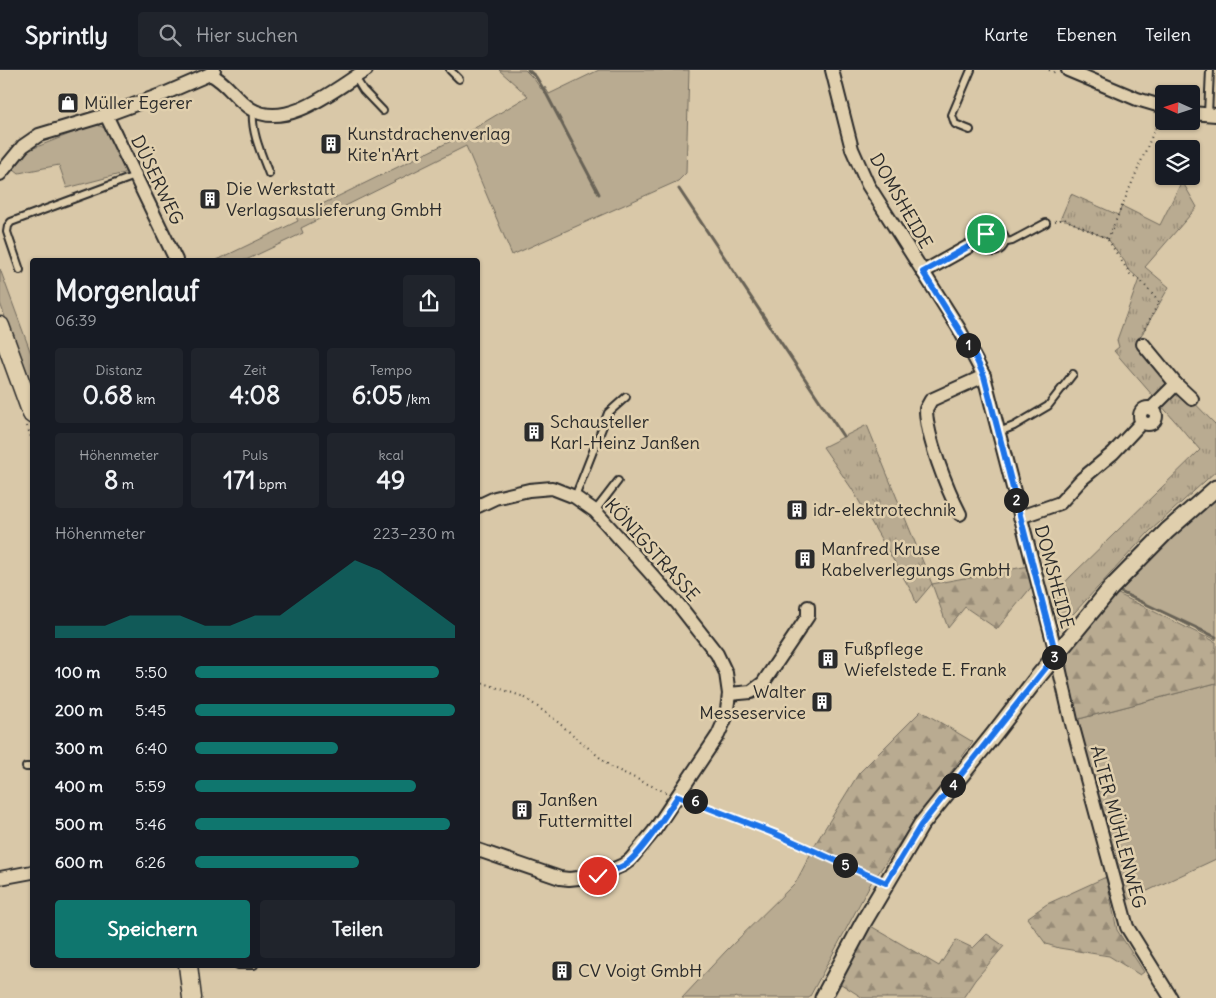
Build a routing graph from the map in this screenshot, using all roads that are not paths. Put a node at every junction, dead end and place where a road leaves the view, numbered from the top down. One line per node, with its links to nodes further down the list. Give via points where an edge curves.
1 (366, 70): 8 (street)
2 (450, 70): 9 (lane)
3 (832, 70): 23 (street, DOMSHEIDE, via 852,149 868,186)
4 (971, 70): 15 (lane, via 952,115 955,124)
5 (1068, 70): 10 (street)
6 (1210, 70): 13 (lane)
7 (212, 72): 11 (street); 14 (street, via 166,94)
8 (355, 77): 11 (street, via 290,113 264,114); 12 (lane, via 362,90)
9 (459, 79)
10 (1155, 108)
11 (253, 110): 17 (lane, via 256,139)
12 (384, 111)
13 (1212, 114)
14 (106, 115): 16 (street, via 39,135 24,146); 18 (street, DÜSERWEG)
15 (970, 130)
16 (0, 173)
17 (269, 174)
18 (135, 176): 21 (street, DÜSERWEG); 22 (lane, via 11,222 7,232)
19 (1046, 223): 20 (lane)
20 (1002, 243): 23 (street, via 1001,236 994,230 986,234 984,242 975,243)
21 (175, 258)
22 (20, 270)
23 (923, 272): 27 (street, DOMSHEIDE)
24 (0, 326): 31 (main road)
25 (1143, 344): 28 (street)
26 (1073, 374): 32 (lane, via 1048,406)
27 (984, 376): 32 (street, DOMSHEIDE); 38 (street, via 931,400 926,409 931,437 950,495)
28 (1176, 384): 30 (street); 39 (street, via 1151,409 1156,416 1153,422 1142,422 1060,503)
29 (626, 397): 35 (lane, via 608,413)
30 (1192, 399)
31 (30, 408)
32 (999, 432): 39 (street, DOMSHEIDE)
33 (618, 481): 37 (lane)
34 (1216, 488): 41 (street, via 1167,531 1111,588)
35 (575, 496): 36 (street, KÖNIGSTRASSE, via 552,488 529,490); 37 (street, KÖNIGSTRASSE)
36 (480, 505)
37 (595, 510): 42 (street, KÖNIGSTRASSE, via 678,604 717,654 726,673)
38 (960, 514)
39 (1020, 517): 41 (street, DOMSHEIDE)
40 (808, 607): 42 (street, via 808,616 763,683 751,692)
41 (1056, 655): 48 (street, via 921,825); 49 (street, ALTER MÜHLENWEG, via 1127,927)
42 (729, 694): 43 (street, KÖNIGSTRASSE, via 726,717 718,735 674,795 654,831 623,865 598,876 569,879)
43 (480, 851)
44 (30, 872): 45 (street)
45 (0, 878)
46 (188, 968): 47 (main road)
47 (192, 998)
48 (823, 998)
49 (1171, 998)

